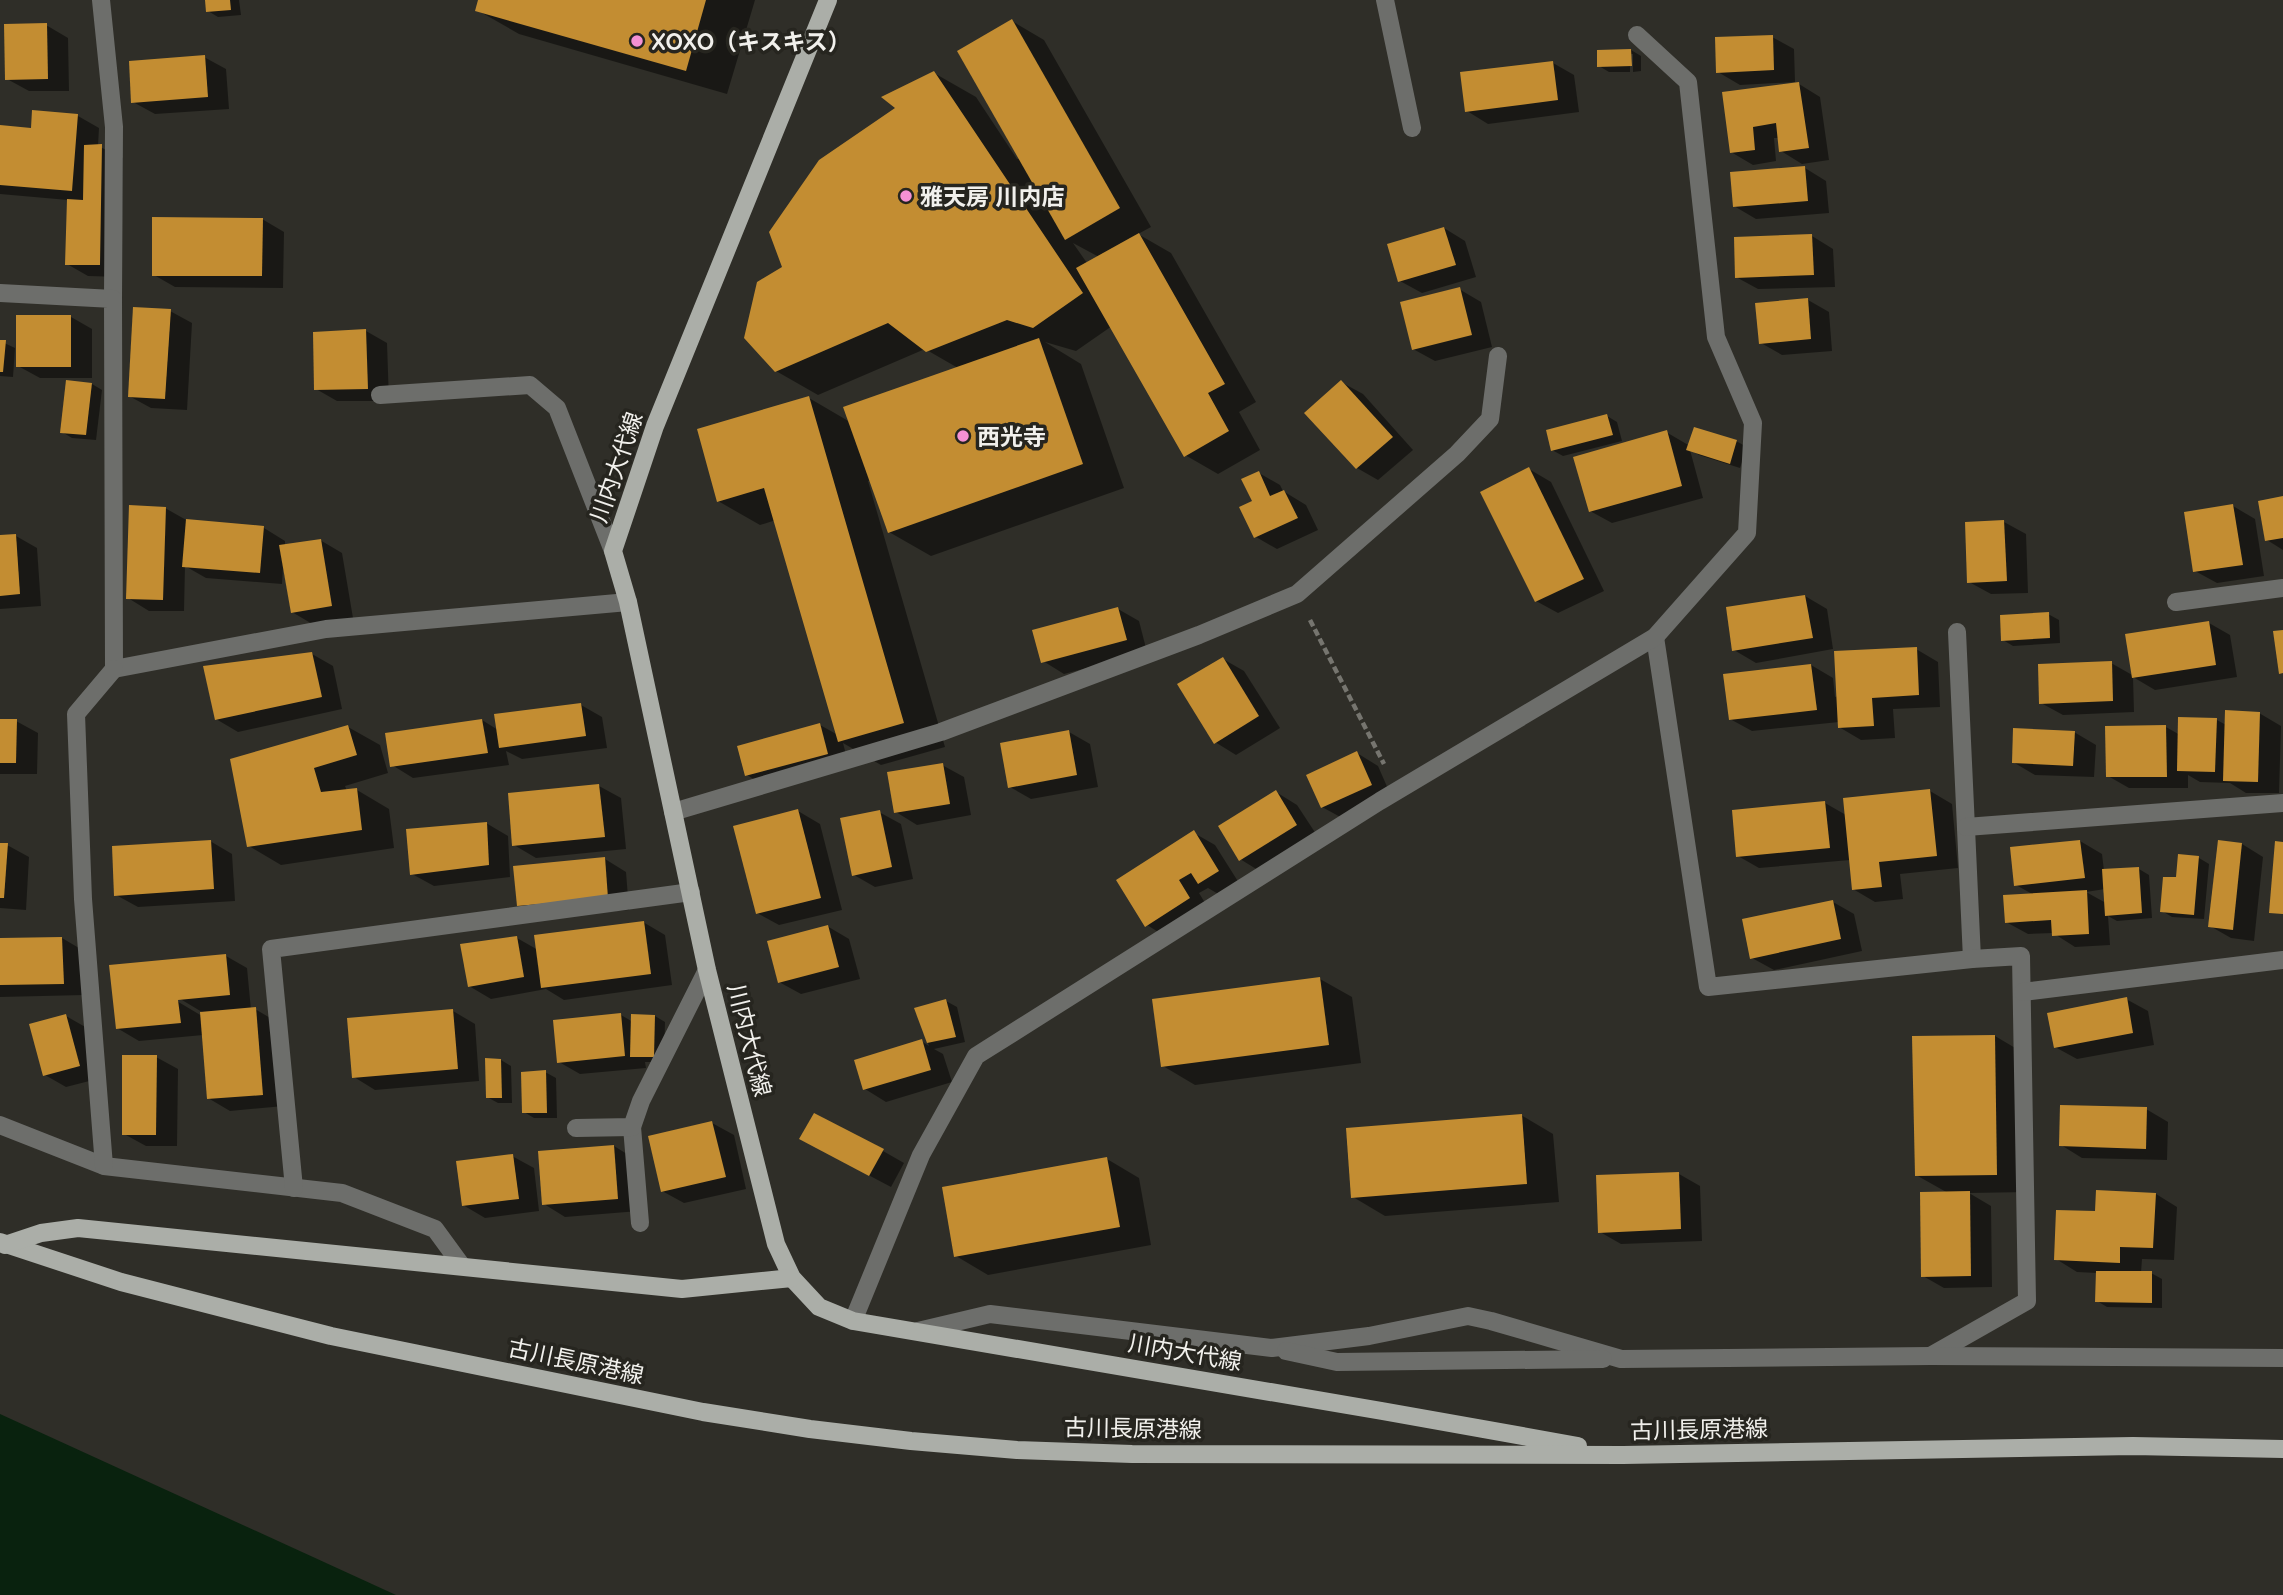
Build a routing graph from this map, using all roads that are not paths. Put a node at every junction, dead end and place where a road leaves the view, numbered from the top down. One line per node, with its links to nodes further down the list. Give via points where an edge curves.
1 (101, 0): 7 (street, via 114,127)
2 (828, 0): 10 (main road, 川内大代線, via 655,426)
3 (1385, 0): 5 (street)
4 (1637, 34): 15 (street, via 1688,82 1716,337 1753,423 1747,533)
5 (1412, 128)
6 (0, 293): 7 (street)
7 (113, 299): 16 (street)
8 (1498, 356): 18 (street, via 1490,419 1457,454 1297,594 941,732)
9 (380, 395): 10 (street, via 530,385 557,408)
10 (612, 551): 12 (main road, 川内大代線)
11 (2283, 588): 13 (street)
12 (628, 602): 16 (street, via 326,629); 18 (main road, 川内大代線)
13 (2176, 602)
14 (1957, 632): 19 (street)
15 (1655, 637): 21 (street, via 1708,987); 34 (street, via 1398,790 976,1056 921,1155)
16 (114, 668): 28 (street, via 76,714 83,899)
17 (2283, 803): 19 (street)
18 (673, 812): 20 (main road, 川内大代線)
19 (1966, 827): 21 (street)
20 (691, 892): 23 (main road, 川内大代線); 29 (street, via 271,949)
21 (1972, 959): 24 (street, via 2021,956)
22 (2283, 960): 24 (street)
23 (707, 970): 26 (street); 33 (main road, 川内大代線, via 776,1244)
24 (2023, 992): 37 (street, via 2027,1301)
25 (0, 1125): 28 (street)
26 (632, 1127): 27 (street); 30 (street)
27 (576, 1128)
28 (104, 1166): 29 (street)
29 (294, 1188): 32 (street, via 342,1193 435,1229)
30 (640, 1223)
31 (2, 1244): 32 (main road, 古川長原港線, via 78,1228); 41 (main road, 古川長原港線, via 121,1282 331,1336 810,1429 1017,1450 1132,1454)
32 (462, 1266): 33 (main road, 古川長原港線, via 682,1289)
33 (792, 1278): 34 (main road, 川内大代線, via 819,1307)
34 (853, 1321): 35 (main road, 川内大代線)
35 (918, 1331): 36 (street, via 990,1314); 41 (main road, 川内大代線)
36 (1272, 1348): 39 (street, via 1338,1362); 39 (street, via 1468,1316)
37 (1931, 1356): 38 (street); 39 (street)
38 (2283, 1358)
39 (1621, 1359)
40 (2283, 1449): 41 (main road, 古川長原港線, via 2133,1446)
41 (1623, 1455)

